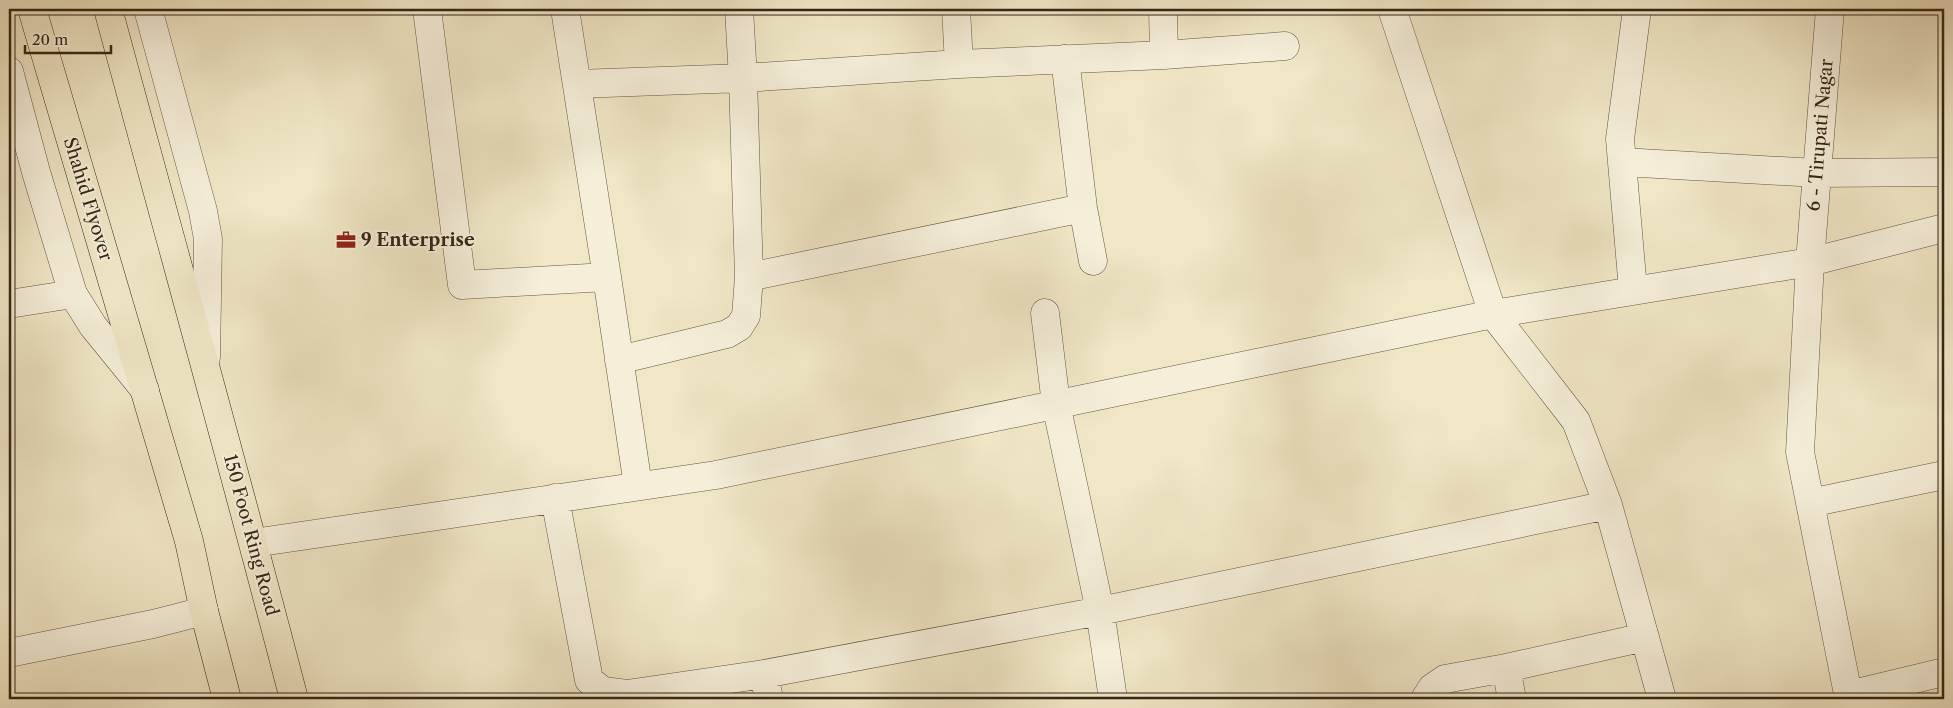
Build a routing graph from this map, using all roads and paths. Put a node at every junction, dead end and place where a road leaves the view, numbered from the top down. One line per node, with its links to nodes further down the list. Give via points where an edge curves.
1 (32, 9): 35 (highway, Shahid Flyover)
2 (108, 9): 34 (highway)
3 (148, 9): 34 (street, via 208,239)
4 (427, 9): 26 (street, via 462,285)
5 (565, 9): 18 (street)
6 (739, 9): 17 (street)
7 (956, 9): 15 (street)
8 (1163, 9): 13 (street)
9 (1392, 9): 32 (street)
10 (1637, 9): 19 (street, via 1620,139)
11 (1830, 9): 21 (street, 6 - Tirupati Nagar)
12 (1285, 46): 13 (street)
13 (1164, 55): 14 (street)
14 (1065, 60): 15 (street); 22 (street)
15 (959, 64): 17 (street)
16 (9, 71): 29 (street)
17 (743, 78): 18 (street); 27 (street)
18 (578, 84): 26 (street)
19 (1622, 162): 21 (street); 28 (street)
20 (1944, 172): 21 (street)
21 (1817, 173): 25 (street, 6 - Tirupati Nagar)
22 (1083, 208): 24 (street); 27 (street)
23 (1944, 228): 25 (street)
24 (1094, 261)
25 (1810, 262): 28 (street); 40 (street, 6 - Tirupati Nagar, via 1800,452)
26 (607, 277): 33 (street)
27 (749, 277): 33 (street, via 746,316 727,334)
28 (1634, 290): 32 (street)
29 (73, 294): 30 (street); 35 (street, via 93,326)
30 (9, 304)
31 (1046, 313): 36 (street)
32 (1493, 314): 36 (street); 41 (street, via 1576,422)
33 (619, 360): 38 (street)
34 (206, 372): 42 (highway, 150 Foot Ring Road)
35 (145, 390): 43 (highway, via 189,541)
36 (1056, 404): 38 (street, via 716,474); 44 (street)
37 (1944, 475): 40 (street)
38 (638, 486): 39 (street)
39 (555, 498): 42 (street); 49 (street, via 589,680 603,691 627,694)
40 (1810, 503): 50 (street, 6 - Tirupati Nagar)
41 (1608, 505): 44 (street); 45 (street)
42 (254, 543): 52 (highway, 150 Foot Ring Road)
43 (204, 611): 46 (street); 51 (highway)
44 (1100, 611): 49 (street); 53 (street)
45 (1645, 637): 47 (street); 56 (street)
46 (9, 653)
47 (1506, 668): 54 (street, via 1445,679 1432,688); 55 (street)
48 (1944, 672): 50 (street)
49 (766, 687)
50 (1849, 697)
51 (227, 699)
52 (294, 699)
53 (1113, 699)
54 (1425, 699)
55 (1512, 699)
56 (1662, 699)

